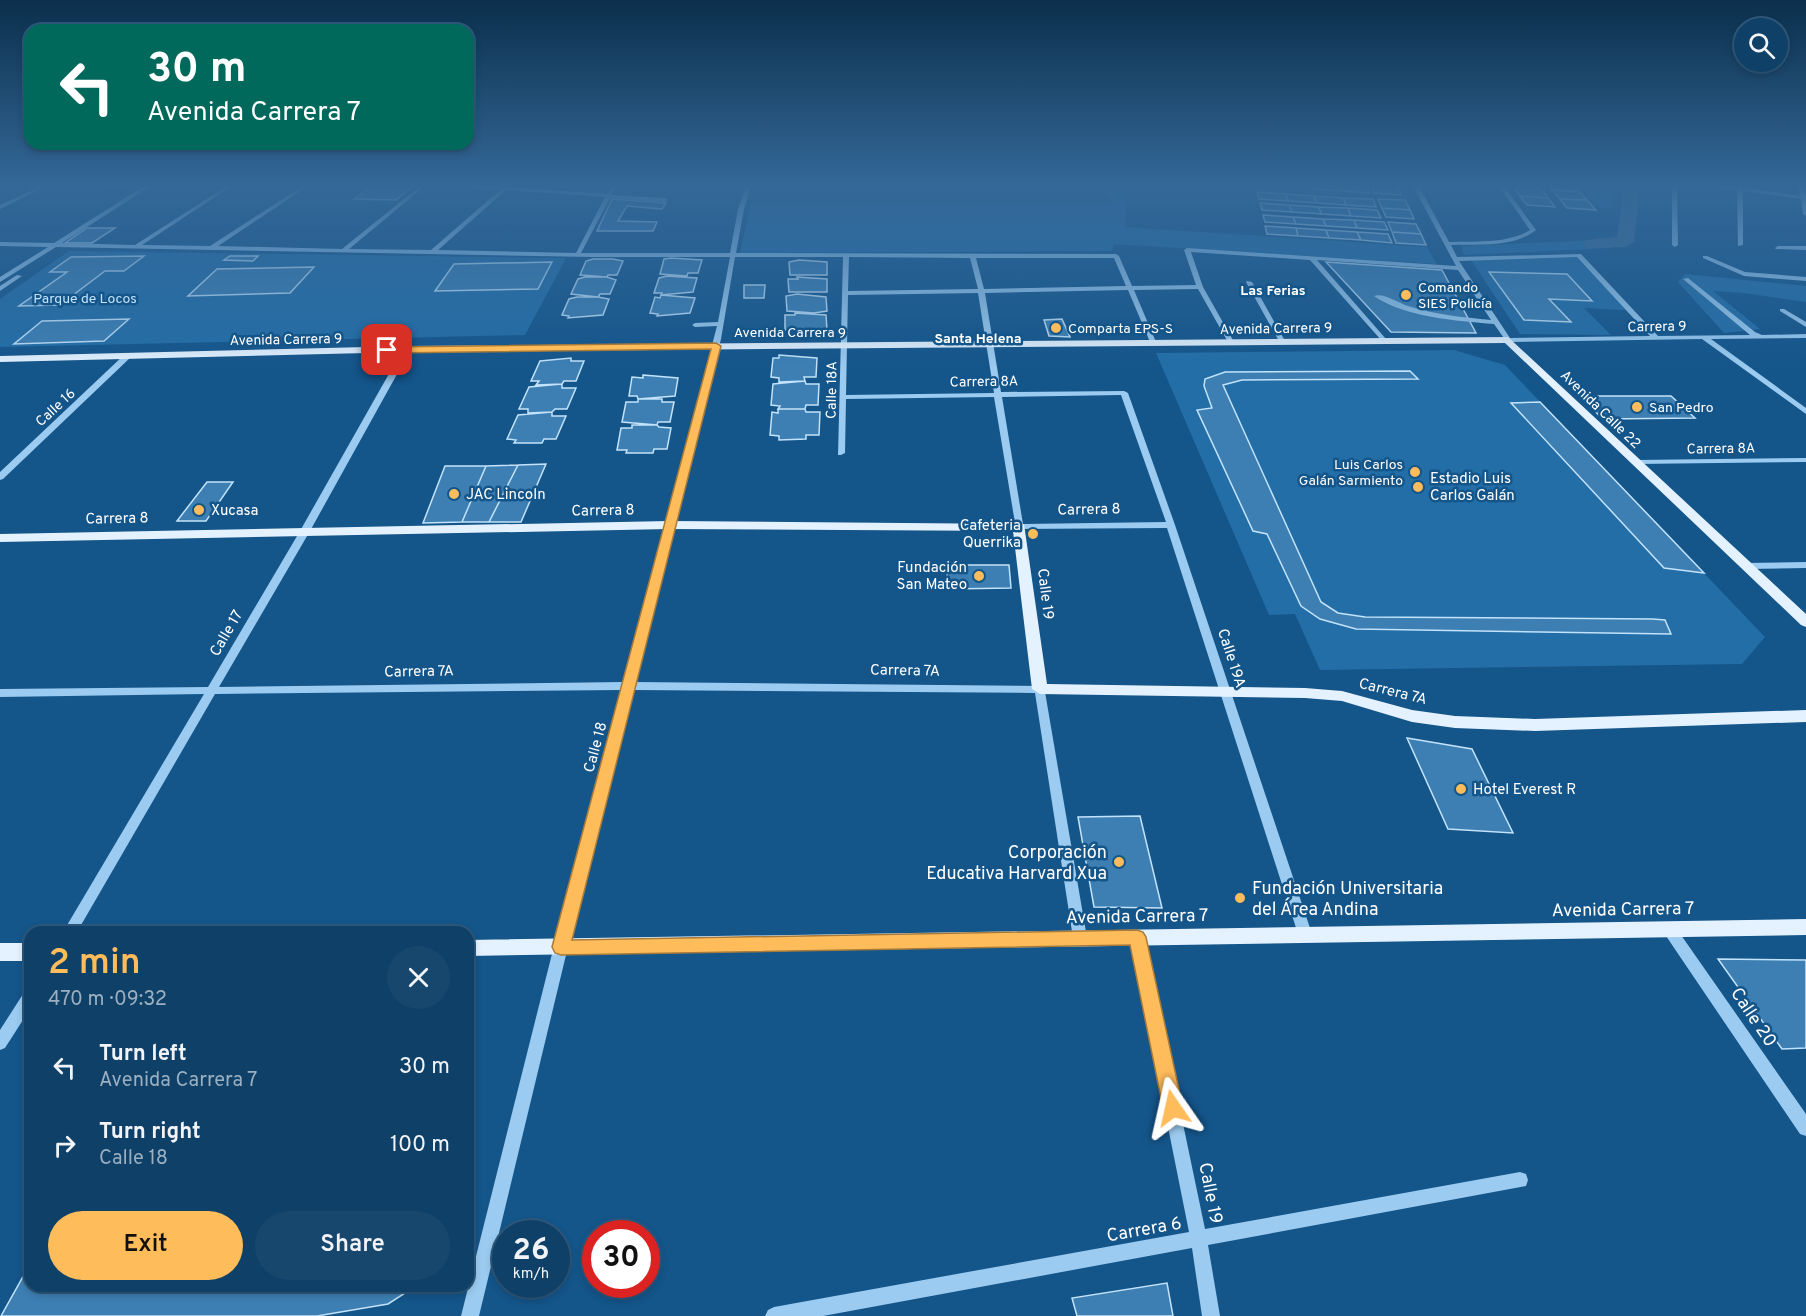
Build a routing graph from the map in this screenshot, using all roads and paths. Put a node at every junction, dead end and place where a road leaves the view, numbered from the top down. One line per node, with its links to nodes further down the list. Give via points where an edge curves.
1 (49, 247): 20 (street)
2 (166, 247): 8 (street)
3 (347, 247): 11 (street)
4 (438, 247): 12 (street)
5 (581, 247): 13 (street)
6 (733, 247): 14 (street, Calle 18)
7 (1448, 247): 19 (street, Avenida Calle 22)
8 (211, 248): 11 (street)
9 (1778, 248): 10 (street)
10 (1806, 248)
11 (344, 250): 12 (street)
12 (433, 252): 13 (street)
13 (578, 254): 14 (street)
14 (732, 255): 15 (street); 34 (street, Calle 18)
15 (846, 255): 16 (street); 30 (street, Calle 18A)
16 (972, 255): 27 (street, via 1116,255); 29 (street, Calle 19)
17 (1311, 257): 21 (street); 26 (street, via 1187,250); 41 (street)
18 (1705, 257): 23 (street, via 1744,274)
19 (1454, 259): 21 (street, Avenida Calle 22); 40 (street, via 1579,255)
20 (31, 260): 24 (street); 28 (street, via 33,265 28,270)
21 (1460, 268): 33 (street, Avenida Calle 22)
22 (1686, 279): 37 (street, via 1753,334)
23 (1806, 279)
24 (0, 280)
25 (1249, 282): 43 (street)
26 (1200, 287): 27 (street); 46 (street)
27 (1129, 288): 29 (street); 45 (street)
28 (0, 289)
29 (981, 290): 30 (street); 44 (street, Calle 19)
30 (844, 293): 47 (street, Calle 18A)
31 (1377, 296): 33 (street, via 1424,313)
32 (1782, 310): 36 (street)
33 (1494, 322): 42 (street, Avenida Calle 22)
34 (720, 324): 35 (street); 48 (street, Calle 18)
35 (694, 325)
36 (1806, 326)
37 (1768, 336): 38 (street, Carrera 9); 39 (street, Carrera 9)
38 (1806, 336)
39 (1702, 337): 40 (street, Carrera 9); 55 (street)
40 (1656, 338): 42 (street, Carrera 9)
41 (1384, 340): 42 (main road, Avenida Carrera 9); 43 (main road, Avenida Carrera 9)
42 (1508, 340): 58 (main road, Avenida Calle 22)
43 (1282, 341): 46 (main road, Avenida Carrera 9)
44 (988, 342): 45 (main road, Avenida Carrera 9); 47 (main road, Avenida Carrera 9); 53 (street, Calle 19)
45 (1153, 342): 46 (main road, Avenida Carrera 9)
46 (1231, 342)
47 (844, 345): 48 (main road, Avenida Carrera 9); 54 (street, Calle 18A)
48 (716, 346): 49 (main road, Avenida Carrera 9); 60 (street, Calle 18)
49 (407, 349): 50 (main road, Avenida Carrera 9); 63 (street, Calle 17)
50 (128, 356): 51 (main road, Avenida Carrera 9); 59 (street, Calle 16)
51 (0, 359)
52 (1124, 393): 53 (street, Carrera 8A); 61 (street, Calle 19A)
53 (997, 394): 54 (street, Carrera 8A); 62 (street, Calle 19)
54 (844, 397): 56 (street, Calle 18A)
55 (1806, 412)
56 (841, 453)
57 (1806, 460): 58 (street, Carrera 8A)
58 (1636, 462): 66 (main road, Avenida Calle 22)
59 (0, 477)
60 (669, 525): 62 (main road, Carrera 8); 63 (main road, Carrera 8); 68 (street, Calle 18)
61 (1171, 525): 62 (street, Carrera 8); 71 (street, Calle 19A)
62 (1019, 527): 69 (main road, Calle 19)
63 (305, 531): 64 (main road, Carrera 8); 70 (street, Calle 17)
64 (0, 538)
65 (1806, 565): 66 (street)
66 (1745, 566): 67 (main road, Avenida Calle 22)
67 (1806, 622)
68 (630, 686): 69 (street, Carrera 7A); 70 (street, Carrera 7A); 80 (street, Calle 18)
69 (1040, 689): 71 (main road, Carrera 7A); 79 (street, Calle 19)
70 (210, 692): 72 (street, Carrera 7A); 74 (street, Calle 17)
71 (1226, 692): 73 (main road, Carrera 7A, via 1342,696 1412,716 1455,723 1535,725); 77 (street, Calle 19A)
72 (0, 693)
73 (1806, 716)
74 (74, 926)
75 (1806, 927): 76 (main road, Avenida Carrera 7)
76 (1670, 929): 77 (main road, Avenida Carrera 7); 86 (street, Calle 20)
77 (1305, 934): 78 (main road, Avenida Carrera 7)
78 (1137, 937): 79 (main road, Avenida Carrera 7); 88 (street, Calle 19)
79 (1080, 938): 80 (main road, Avenida Carrera 7)
80 (561, 947): 81 (main road, Avenida Carrera 7); 89 (street, Calle 18)
81 (474, 948)
82 (0, 952): 83 (main road)
83 (24, 952)
84 (24, 1005): 85 (street)
85 (0, 1043)
86 (1806, 1128)
87 (1520, 1180): 88 (street, Carrera 6)
88 (1199, 1240): 90 (street, Carrera 6); 91 (street, Calle 19)
89 (470, 1316)
90 (774, 1316)
91 (1211, 1316)

